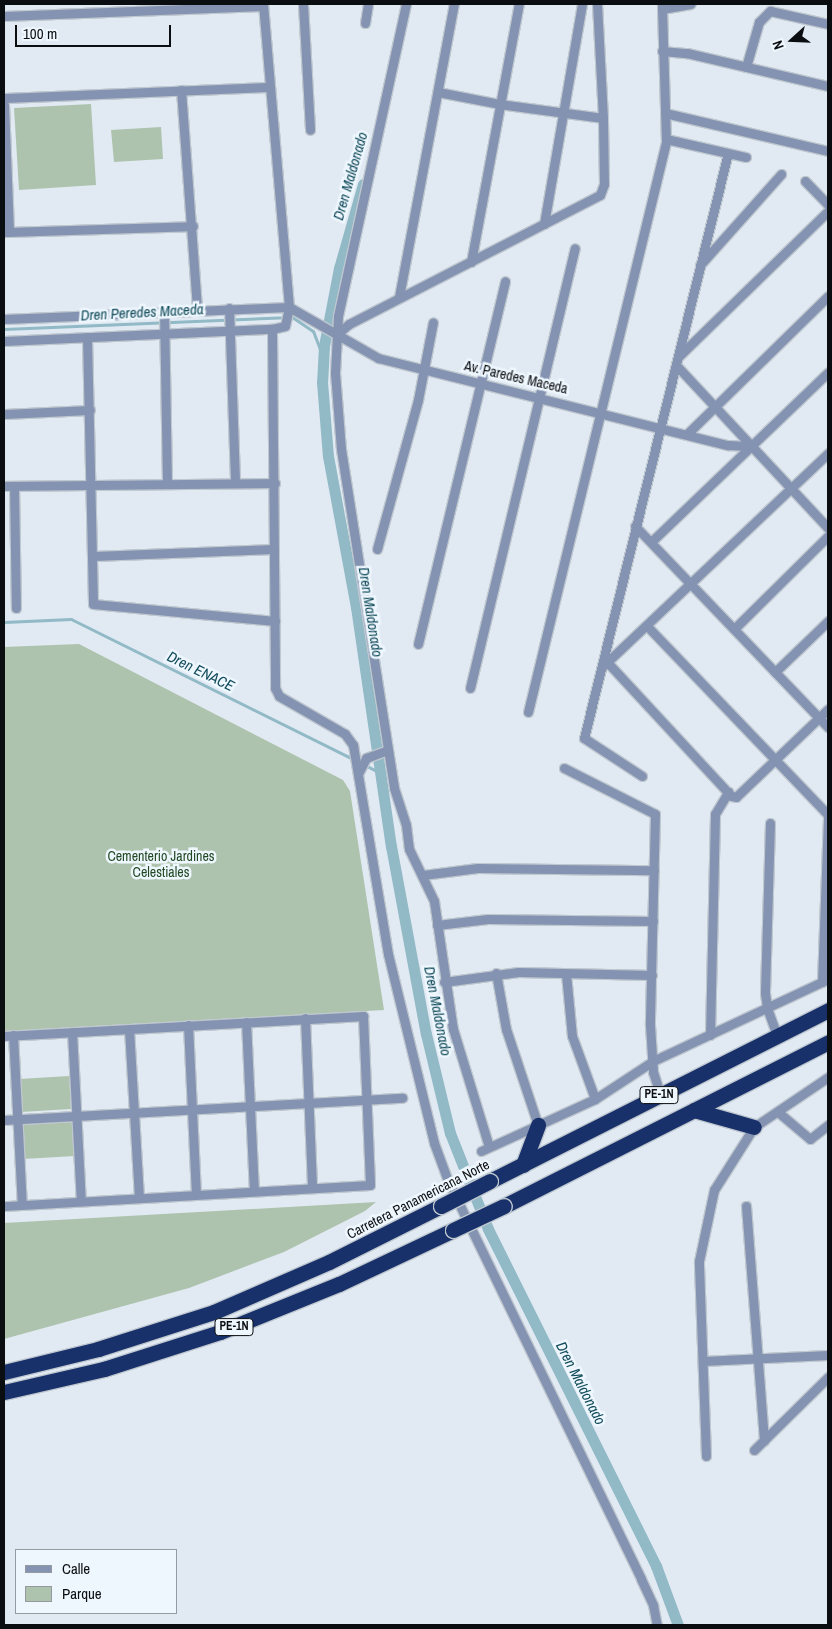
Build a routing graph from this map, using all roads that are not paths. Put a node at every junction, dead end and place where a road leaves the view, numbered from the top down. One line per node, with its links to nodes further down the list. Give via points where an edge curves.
1 (303, 4): 26 (street)
2 (368, 4): 12 (street)
3 (406, 4): 53 (street, via 338,316)
4 (454, 4): 19 (street)
5 (518, 4): 21 (street)
6 (582, 4): 24 (street)
7 (598, 4): 25 (street)
8 (691, 4): 10 (street)
9 (263, 5): 11 (street); 17 (street)
10 (662, 7): 14 (street)
11 (4, 16)
12 (365, 23)
13 (828, 24): 15 (street, via 770,11 759,22)
14 (662, 50): 15 (street, via 687,52); 23 (street)
15 (746, 67): 16 (street)
16 (828, 86)
17 (269, 87): 18 (street); 44 (street)
18 (181, 90): 20 (street); 36 (street)
19 (438, 92): 21 (street); 43 (street)
20 (4, 98)
21 (499, 104): 24 (street); 39 (street)
22 (4, 105): 37 (street)
23 (665, 113): 27 (street); 28 (street)
24 (563, 114): 25 (street); 35 (street)
25 (603, 118): 35 (street, via 603,190 594,199)
26 (310, 130)
27 (666, 139): 29 (street); 63 (street)
28 (828, 151)
29 (728, 153): 30 (street); 40 (street)
30 (746, 157)
31 (781, 174): 40 (street)
32 (805, 181): 33 (street)
33 (828, 206)
34 (828, 212): 56 (street)
35 (544, 224): 39 (street)
36 (193, 226): 37 (street); 46 (street)
37 (6, 232)
38 (575, 248): 60 (street)
39 (471, 262): 43 (street)
40 (699, 267): 56 (street)
41 (505, 281): 59 (street)
42 (828, 296): 61 (street)
43 (399, 297): 53 (street, via 348,324)
44 (289, 307): 45 (street); 50 (street, via 286,326); 53 (street, Av. Paredes Maceda)
45 (230, 308): 46 (street); 51 (street)
46 (197, 309): 47 (street)
47 (164, 311): 48 (street); 52 (street)
48 (4, 319)
49 (433, 322): 57 (street)
50 (272, 329): 51 (street); 71 (street)
51 (230, 331): 52 (street); 70 (street)
52 (164, 334): 54 (street); 69 (street)
53 (337, 334): 57 (street, Av. Paredes Maceda, via 378,358); 97 (street, via 335,373 341,449)
54 (87, 337): 55 (street); 62 (street)
55 (4, 340)
56 (677, 361): 61 (street); 65 (street)
57 (423, 370): 59 (street, Av. Paredes Maceda); 81 (street, via 418,400)
58 (828, 372): 67 (street)
59 (481, 383): 60 (street, Av. Paredes Maceda); 89 (street)
60 (541, 396): 63 (street, Av. Paredes Maceda); 92 (street)
61 (714, 407): 66 (street); 67 (street)
62 (90, 410): 64 (street); 72 (street)
63 (600, 412): 65 (street, Av. Paredes Maceda); 94 (street)
64 (4, 414)
65 (660, 427): 66 (street, Av. Paredes Maceda); 76 (street)
66 (687, 434): 67 (street, Av. Paredes Maceda, via 728,445)
67 (748, 446): 75 (street); 79 (street)
68 (828, 453): 75 (street)
69 (167, 483): 70 (street); 72 (street)
70 (235, 483): 71 (street)
71 (275, 483): 80 (street)
72 (91, 485): 74 (street); 82 (street)
73 (4, 486): 74 (street)
74 (14, 486): 84 (street)
75 (791, 488): 77 (street); 83 (street)
76 (635, 526): 79 (street); 90 (street)
77 (828, 528)
78 (828, 536): 88 (street)
79 (651, 542): 83 (street)
80 (274, 549): 82 (street); 85 (street)
81 (377, 549)
82 (94, 556): 85 (street, via 93,604)
83 (690, 584): 87 (street); 88 (street)
84 (16, 608)
85 (275, 621): 100 (street, via 275,688 279,696 349,738)
86 (828, 621): 91 (street)
87 (647, 626): 90 (street); 98 (street)
88 (734, 629): 91 (street)
89 (418, 644)
90 (605, 665): 101 (street, via 584,738); 102 (street)
91 (775, 672): 95 (street)
92 (470, 688)
93 (828, 709): 95 (street)
94 (528, 712)
95 (819, 718): 96 (street); 98 (street)
96 (828, 727)
97 (388, 750): 100 (street, via 366,758); 106 (street, via 395,797 406,825 409,849)
98 (774, 760): 102 (street, via 740,795 731,796); 103 (street)
99 (564, 768): 105 (street, via 655,814)
100 (359, 772): 161 (street, via 388,954 408,1045 437,1151 448,1182 553,1403 641,1579 653,1605)
101 (642, 776)
102 (728, 792): 121 (street, via 715,814)
103 (828, 815): 112 (street)
104 (770, 823): 114 (street, via 764,980)
105 (654, 870): 106 (street, via 478,868); 107 (street)
106 (422, 875): 108 (street, via 434,901)
107 (653, 921): 108 (street, via 488,918); 111 (street)
108 (437, 925): 113 (street)
109 (496, 973): 110 (street); 113 (street); 141 (street, via 506,1028)
110 (566, 974): 111 (street); 129 (street, via 572,1036)
111 (652, 975): 125 (street, via 650,1026)
112 (825, 980): 114 (street)
113 (444, 982): 141 (street, via 485,1149)
114 (767, 1008): 121 (street); 122 (street)
115 (828, 1010): 122 (highway, Carretera Panamericana Norte / PE-1N)
116 (305, 1018): 117 (street); 130 (street, via 363,1016); 131 (street)
117 (246, 1022): 118 (street); 132 (street)
118 (188, 1025): 119 (street); 133 (street)
119 (129, 1029): 120 (street); 136 (street)
120 (72, 1032): 123 (street); 137 (street)
121 (710, 1035): 125 (street)
122 (777, 1035): 127 (highway, Carretera Panamericana Norte / PE-1N)
123 (8, 1036): 139 (street)
124 (828, 1042): 134 (highway, PE-1N)
125 (653, 1061): 127 (street); 129 (street)
126 (828, 1077): 135 (street, via 813,1084)
127 (660, 1094): 143 (highway, Carretera Panamericana Norte / PE-1N)
128 (402, 1098): 130 (street)
129 (595, 1099): 141 (street)
130 (367, 1100): 131 (street); 144 (street, via 370,1184)
131 (308, 1104): 132 (street); 144 (street)
132 (250, 1107): 133 (street); 145 (street)
133 (192, 1110): 136 (street); 146 (street)
134 (694, 1110): 142 (highway); 157 (highway, PE-1N, bridge, via 504,1206 339,1284 220,1332 104,1369)
135 (778, 1112): 140 (street, via 810,1139); 142 (street)
136 (134, 1113): 137 (street); 147 (street)
137 (76, 1116): 139 (street); 148 (street)
138 (4, 1120): 139 (street)
139 (17, 1120): 149 (street)
140 (828, 1125)
141 (538, 1126): 143 (highway)
142 (754, 1127): 154 (street, via 714,1190 708,1211 699,1261)
143 (523, 1165): 155 (highway, Carretera Panamericana Norte / PE-1N, bridge, via 329,1262 214,1312 98,1350)
144 (312, 1188): 145 (street)
145 (254, 1191): 146 (street)
146 (196, 1195): 147 (street)
147 (139, 1198): 148 (street)
148 (81, 1201): 149 (street)
149 (22, 1205): 150 (street)
150 (4, 1206)
151 (746, 1206): 153 (street)
152 (828, 1355): 153 (street)
153 (758, 1358): 154 (street); 158 (street)
154 (703, 1361): 160 (street)
155 (4, 1372)
156 (828, 1377): 158 (street)
157 (4, 1392)
158 (764, 1440): 159 (street)
159 (754, 1450)
160 (706, 1456)
161 (656, 1625)

